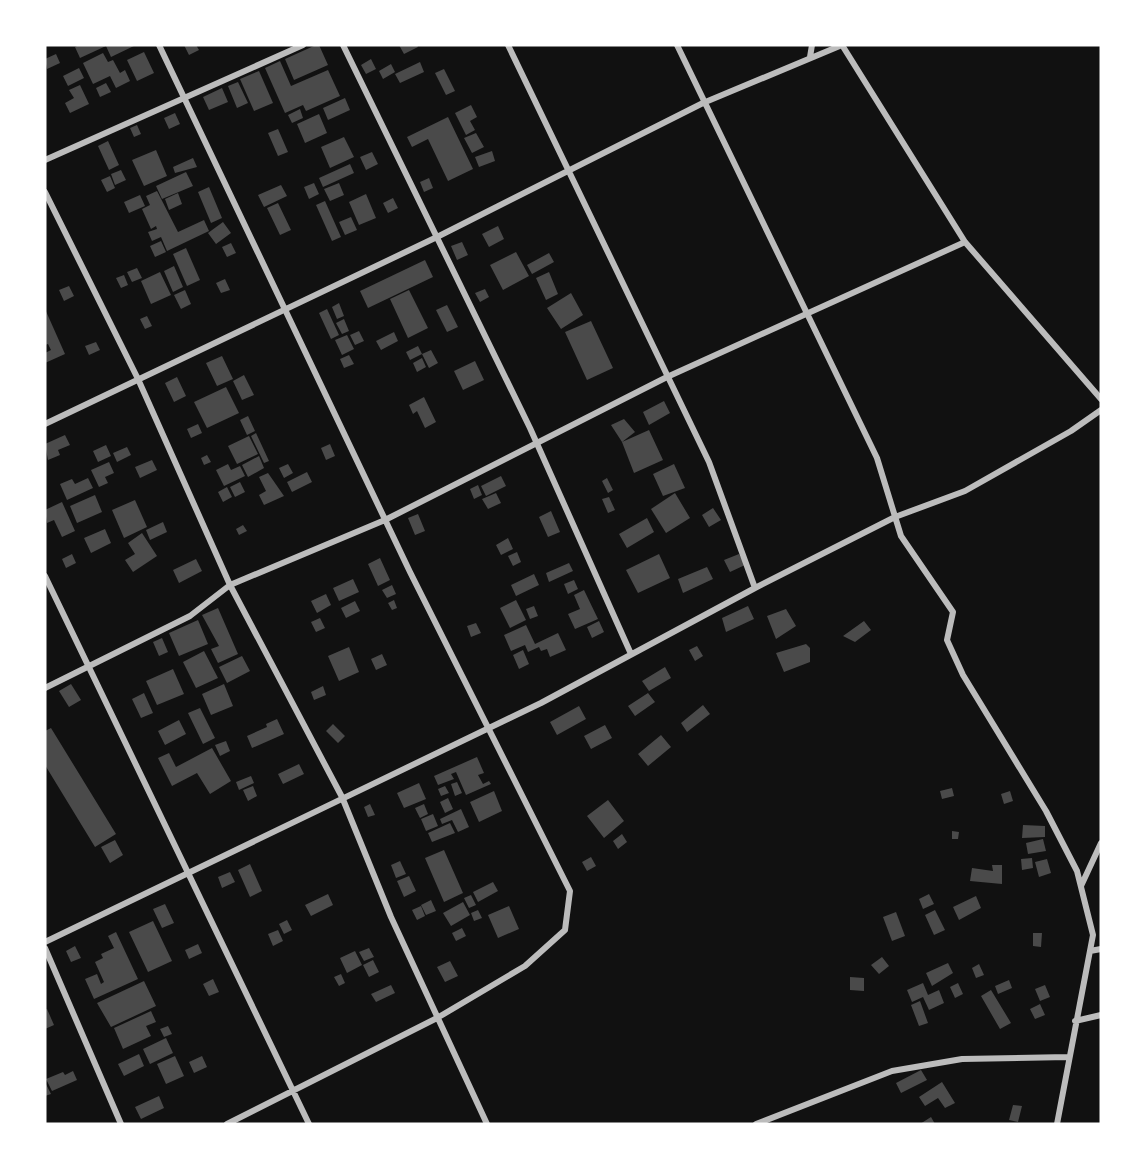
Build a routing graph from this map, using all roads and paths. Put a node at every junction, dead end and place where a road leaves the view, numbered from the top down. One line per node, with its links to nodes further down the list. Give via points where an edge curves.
1 (159, 45): 9 (street)
2 (303, 45): 9 (street)
3 (343, 45): 14 (street)
4 (508, 45): 12 (street)
5 (677, 45): 10 (street)
6 (812, 45): 8 (street)
7 (842, 45): 8 (street); 15 (street)
8 (810, 57): 10 (street)
9 (183, 99): 11 (street); 16 (street)
10 (703, 103): 12 (street); 17 (street)
11 (45, 160)
12 (569, 171): 14 (street); 18 (street)
13 (45, 192): 19 (street)
14 (437, 237): 16 (street); 23 (street)
15 (965, 242): 17 (street); 20 (street)
16 (284, 310): 19 (street); 25 (street)
17 (807, 314): 18 (street); 24 (street, via 878,458)
18 (668, 377): 23 (street); 28 (street, via 709,462)
19 (138, 379): 22 (street); 27 (street)
20 (1101, 399)
21 (1101, 410): 24 (street, via 964,491)
22 (45, 424)
23 (537, 444): 25 (street); 29 (street)
24 (895, 517): 28 (street); 36 (street, via 901,536 952,612 947,640 963,675 1046,811)
25 (385, 520): 27 (street); 32 (street)
26 (45, 576): 30 (street)
27 (230, 585): 30 (street, via 190,616); 33 (street)
28 (754, 588): 29 (street)
29 (631, 654): 32 (street, via 541,704)
30 (87, 667): 31 (street); 35 (street)
31 (45, 688)
32 (486, 729): 33 (street); 42 (street, via 570,891 565,930 525,966)
33 (342, 797): 35 (street); 42 (street)
34 (1101, 843): 36 (street)
35 (187, 873): 37 (street); 45 (street)
36 (1081, 887): 40 (street, via 1093,935)
37 (45, 942)
38 (45, 948): 46 (street)
39 (1101, 949): 40 (street)
40 (1090, 951): 43 (street)
41 (1101, 1015): 43 (street)
42 (437, 1018): 45 (street); 49 (street)
43 (1076, 1021): 44 (street)
44 (1068, 1057): 50 (street, via 962,1059 892,1071); 51 (street)
45 (292, 1090): 47 (street); 48 (street)
46 (121, 1124)
47 (227, 1124)
48 (309, 1124)
49 (487, 1124)
50 (756, 1124)
51 (1057, 1124)

